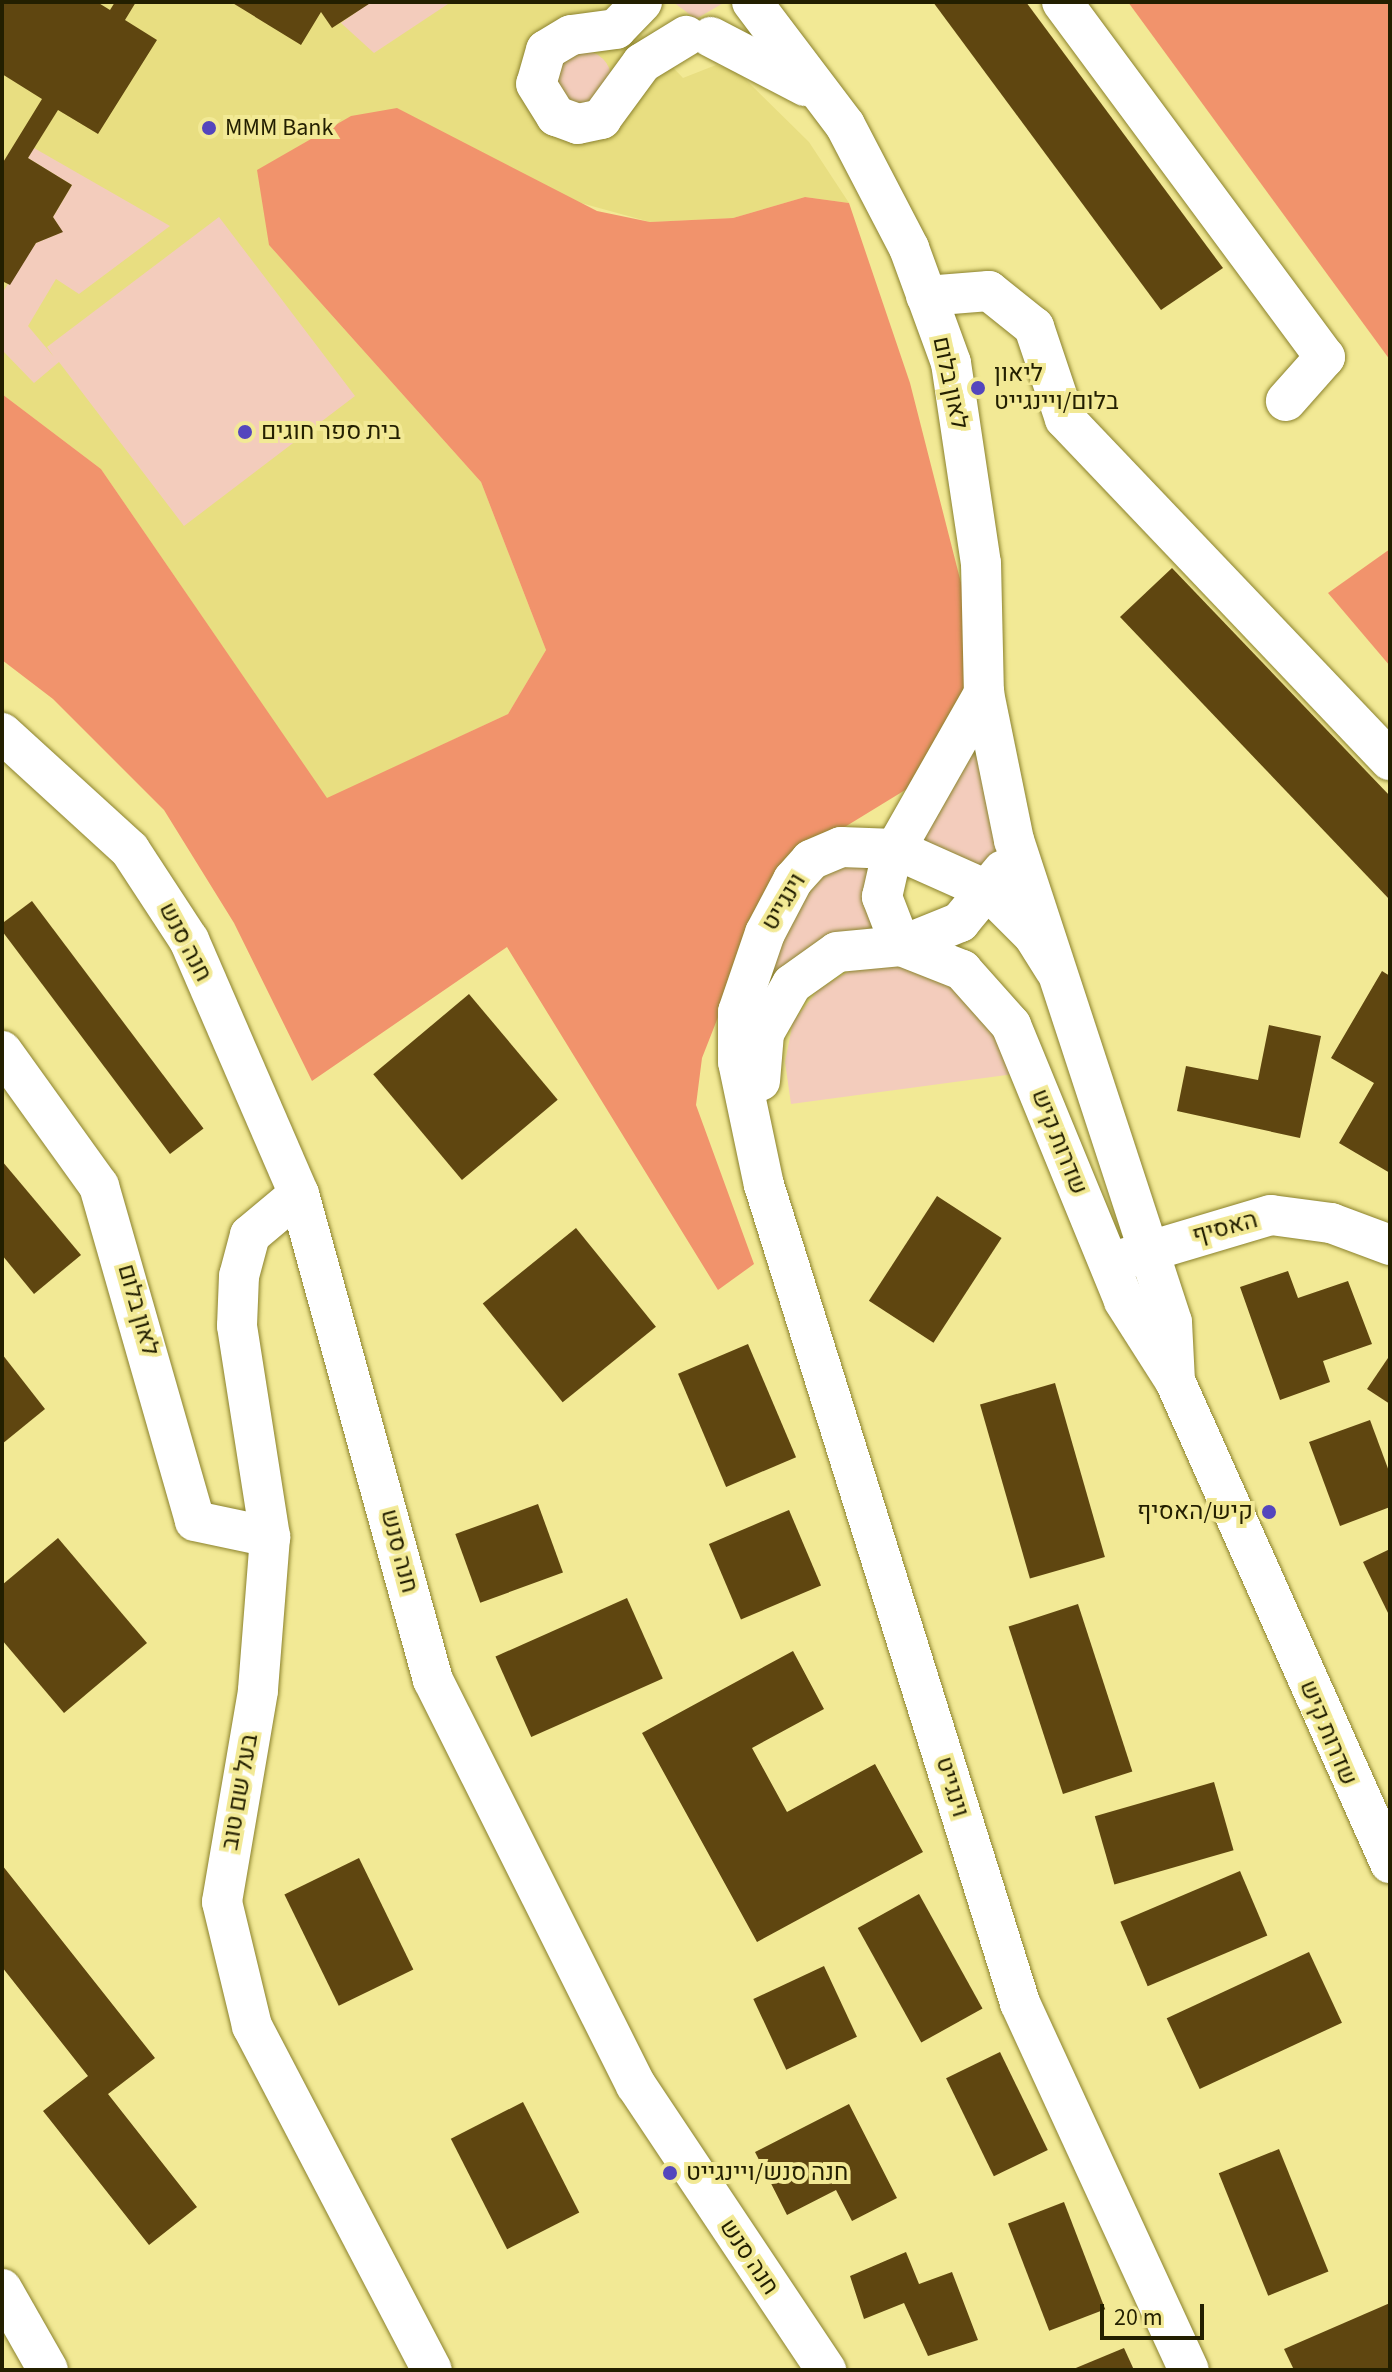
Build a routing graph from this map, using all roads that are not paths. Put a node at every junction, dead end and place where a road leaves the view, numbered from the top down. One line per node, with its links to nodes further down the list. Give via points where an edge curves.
1 (642, 2): 5 (street, via 616,29 571,35 546,50 536,84 556,116 578,124 601,119 642,63)
2 (651, 2): 5 (street, via 662,22)
3 (750, 2): 5 (street, via 736,23); 6 (street, לאון בלום)
4 (1062, 2): 8 (street, via 1325,357)
5 (698, 37): 6 (street)
6 (825, 99): 7 (street, לאון בלום, via 909,248)
7 (926, 296): 9 (street, לאון בלום, via 951,363 981,563); 11 (street, via 989,291 1034,327 1065,419)
8 (1286, 401)
9 (984, 693): 12 (street, לאון בלום); 13 (street, לאון בלום, via 962,743)
10 (2, 733): 19 (street, חנה סנש, via 130,850 189,940)
11 (1390, 760)
12 (1014, 840): 14 (street); 16 (street, לאון בלום)
13 (895, 849): 14 (street, וינגייט); 15 (street, לאון בלום, via 882,897); 18 (street, וינגייט, via 841,847 811,860 780,903 747,973 738,1062)
14 (989, 891): 15 (street, via 960,922); 16 (street, וינגייט, via 1034,936)
15 (901, 946): 18 (street, וינגייט, via 837,952 792,984 774,1009 760,1078); 22 (street, שדרות קיש, via 962,970 1011,1025)
16 (1055, 970): 21 (street, שדרות קיש)
17 (2, 1051): 24 (street, לאון בלום, via 99,1186 195,1521)
18 (764, 1185): 30 (street, וינגייט, via 1020,2003)
19 (299, 1194): 24 (street, בעל שם טוב, via 250,1235 239,1276 237,1326); 29 (street, חנה סנש, via 433,1680 636,2085)
20 (1390, 1245): 21 (street, האסיף, via 1331,1223 1271,1215)
21 (1149, 1251): 22 (street, האסיף); 23 (street, שדרות קיש, via 1172,1322)
22 (1108, 1263): 23 (street, שדרות קיש, via 1142,1333)
23 (1175, 1381): 25 (street, שדרות קיש)
24 (270, 1537): 28 (street, בעל שם טוב, via 258,1691 222,1902 252,2026)
25 (1390, 1863)
26 (2, 2289): 27 (street)
27 (48, 2370)
28 (432, 2370)
29 (826, 2370)
30 (1189, 2370)

